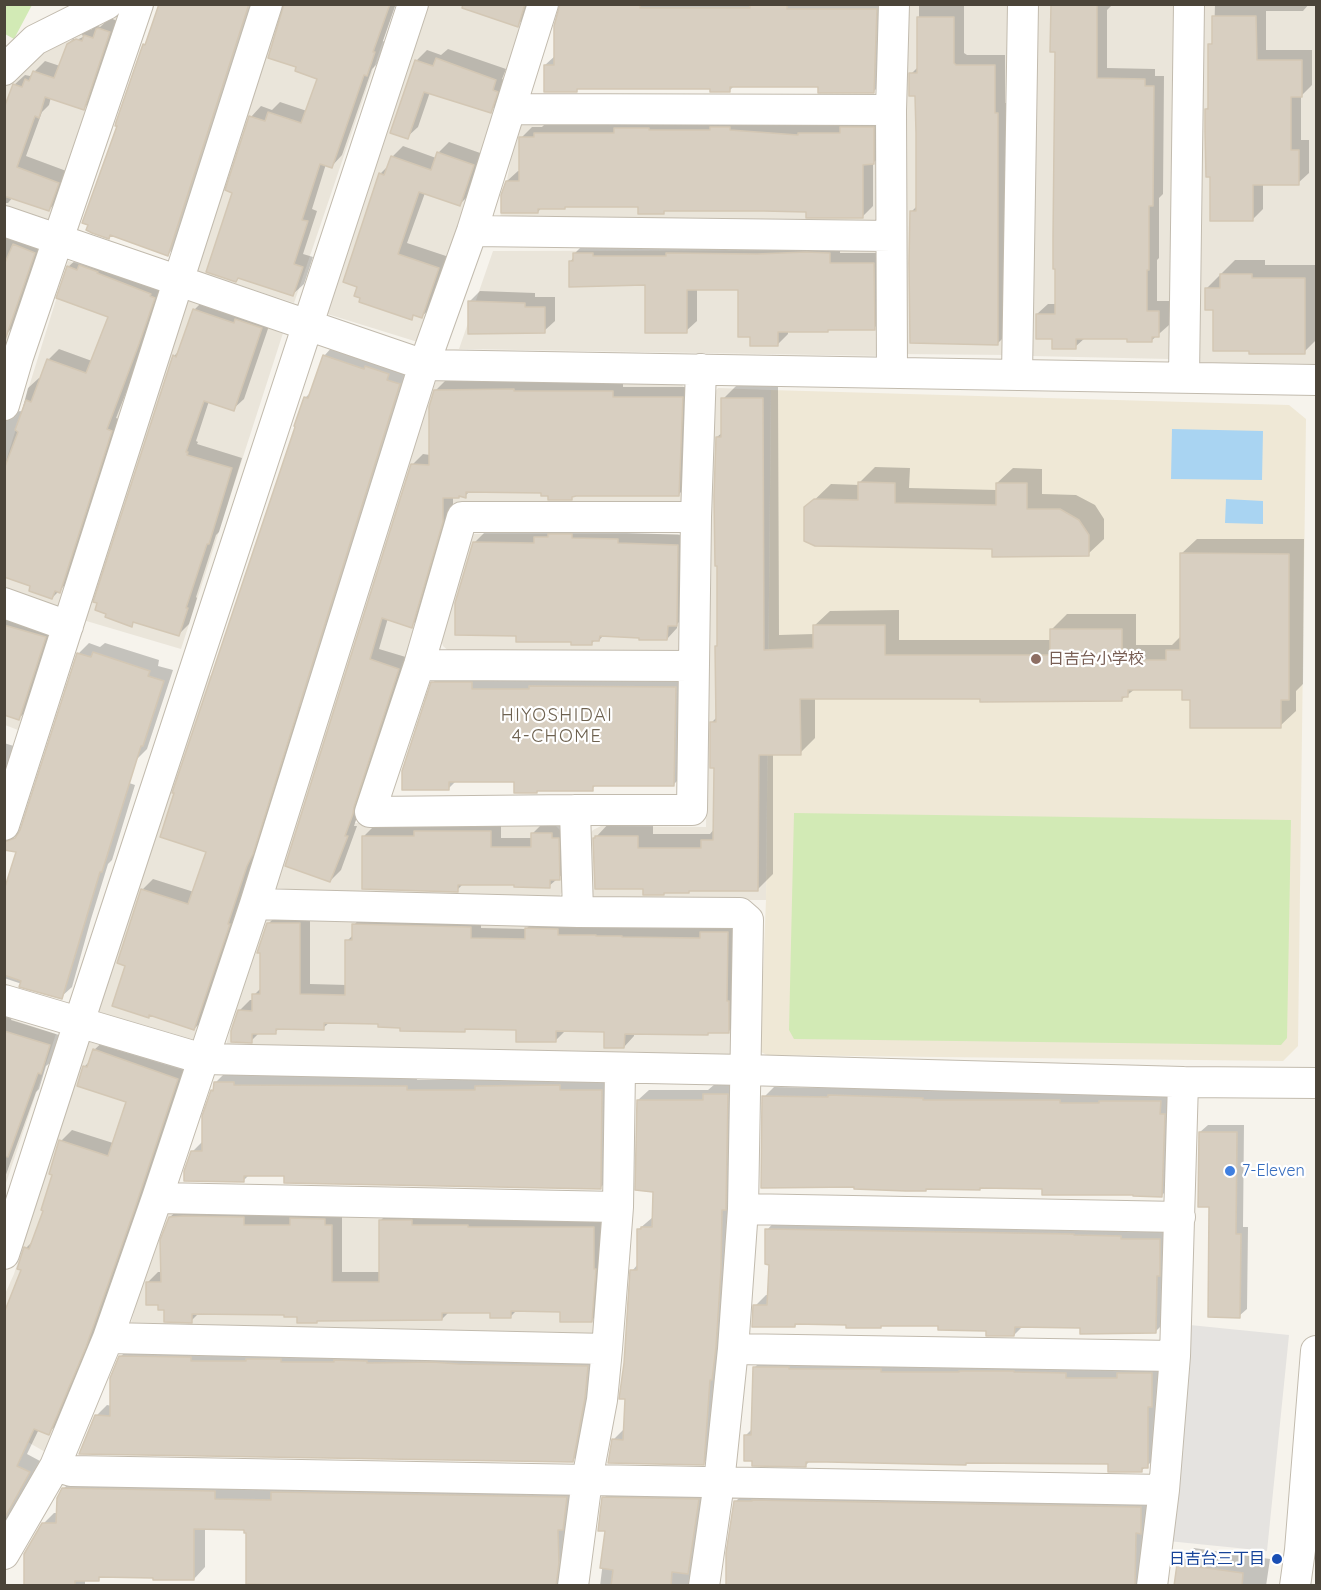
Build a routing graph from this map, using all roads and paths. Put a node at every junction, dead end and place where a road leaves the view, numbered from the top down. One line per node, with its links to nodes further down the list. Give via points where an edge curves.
1 (107, 4): 9 (street, via 36,40)
2 (138, 4): 15 (street)
3 (267, 4): 16 (street)
4 (413, 4): 17 (street)
5 (543, 4): 10 (street)
6 (894, 4): 11 (street)
7 (1023, 4): 22 (street)
8 (1189, 4): 23 (street)
9 (4, 70)
10 (511, 109): 11 (street); 13 (street)
11 (891, 110): 14 (street)
12 (4, 221): 15 (street)
13 (472, 231): 14 (street); 19 (street)
14 (891, 236): 21 (street)
15 (59, 238): 16 (street); 18 (street)
16 (180, 280): 17 (street); 28 (street)
17 (308, 324): 19 (street); 37 (street)
18 (11, 355): 25 (street)
19 (424, 365): 20 (street); 34 (street)
20 (701, 369): 21 (street); 26 (street)
21 (892, 373): 22 (street)
22 (1017, 375): 23 (street)
23 (1184, 377): 24 (street)
24 (1317, 380)
25 (4, 405)
26 (696, 517): 29 (street, via 462,517); 30 (street)
27 (4, 603): 28 (street)
28 (68, 626): 31 (street)
29 (419, 665): 30 (street); 32 (street, via 370,812)
30 (694, 666): 32 (street, via 692,810)
31 (17, 746): 33 (street)
32 (575, 810): 35 (street)
33 (4, 825)
34 (255, 904): 35 (street); 38 (street)
35 (578, 912): 40 (street, via 740,913 748,920)
36 (4, 1000): 37 (street)
37 (79, 1024): 38 (street); 47 (street)
38 (203, 1059): 39 (street); 43 (street)
39 (620, 1069): 40 (street); 44 (street)
40 (745, 1070): 41 (street); 45 (street)
41 (1183, 1082): 42 (street); 46 (street)
42 (1317, 1083)
43 (158, 1198): 44 (street); 48 (street)
44 (618, 1207): 49 (street)
45 (743, 1209): 46 (street); 50 (street)
46 (1180, 1217): 52 (street)
47 (4, 1254)
48 (108, 1338): 49 (street); 53 (street)
49 (607, 1349): 54 (street)
50 (733, 1349): 52 (street); 55 (street)
51 (1317, 1351): 61 (street)
52 (1175, 1356): 56 (street)
53 (55, 1466): 54 (street, via 71,1471); 57 (street)
54 (587, 1480): 55 (street); 58 (street)
55 (719, 1483): 56 (street); 59 (street)
56 (1164, 1490): 60 (street)
57 (4, 1554)
58 (573, 1586)
59 (704, 1586)
60 (1152, 1586)
61 (1295, 1586)

